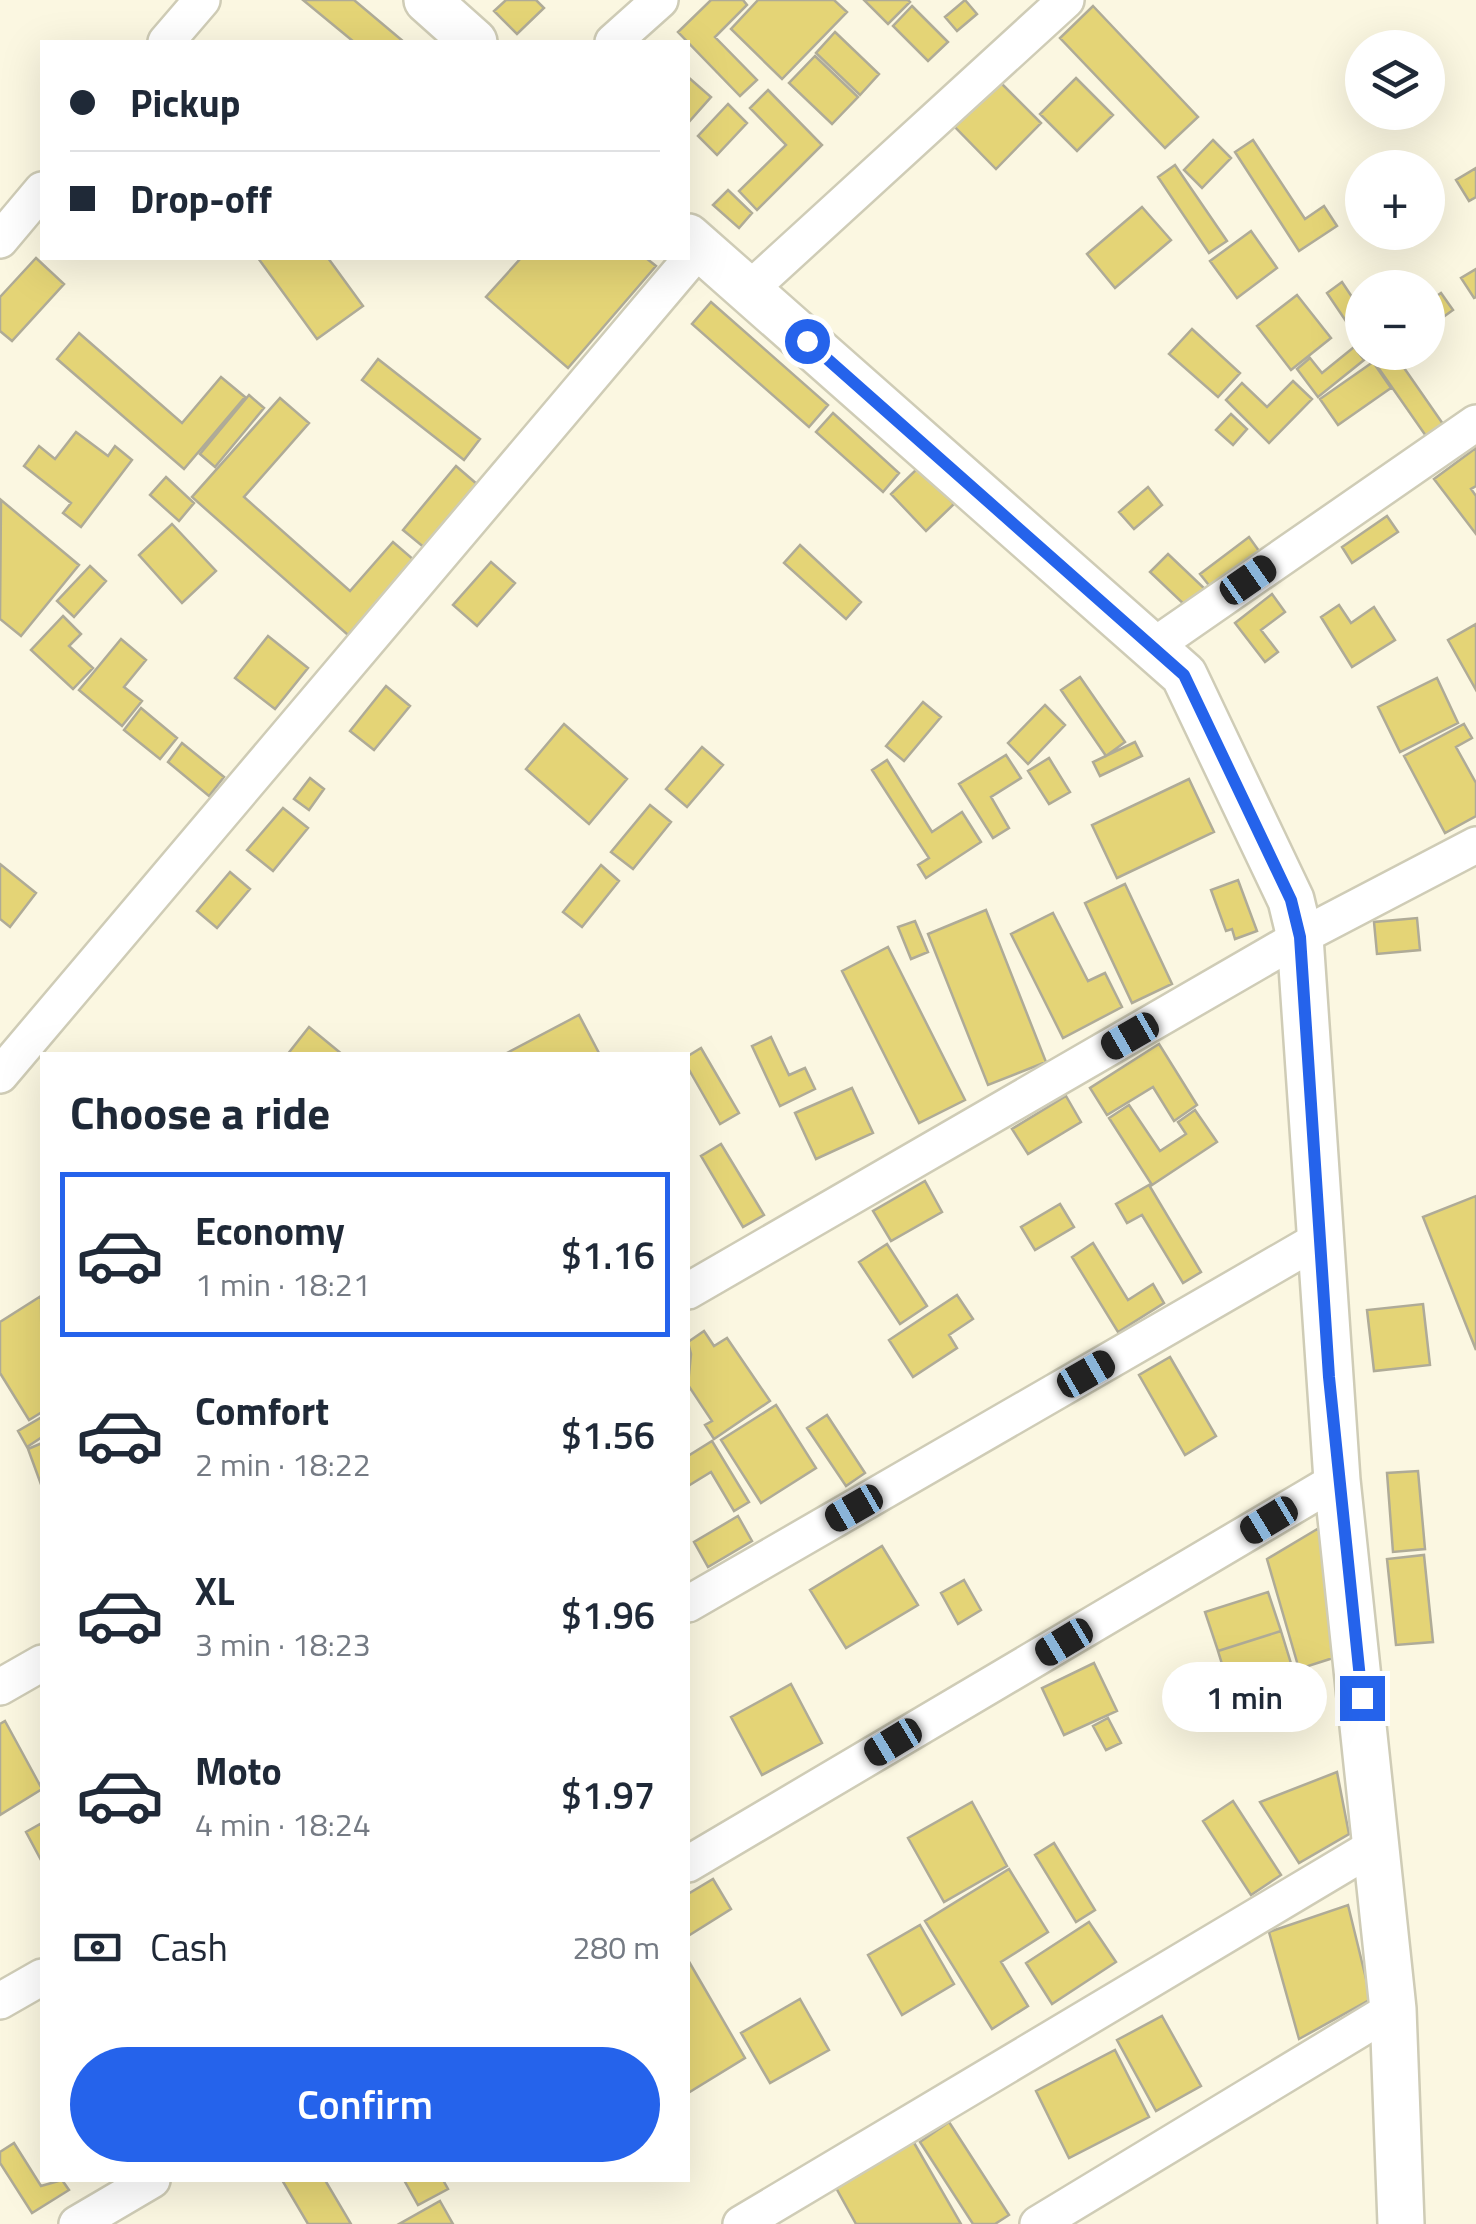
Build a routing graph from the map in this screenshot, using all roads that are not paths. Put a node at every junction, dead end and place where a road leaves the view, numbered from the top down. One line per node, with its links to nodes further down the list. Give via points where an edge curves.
1 (202, 0): 5 (street)
2 (427, 0): 6 (street)
3 (660, 0): 7 (street)
4 (1066, 0): 12 (street)
5 (168, 40)
6 (472, 40)
7 (615, 40)
8 (40, 192): 9 (street)
9 (0, 240)
10 (694, 242): 12 (street)
11 (679, 260): 17 (street)
12 (750, 290): 14 (street)
13 (1476, 423): 14 (street)
14 (1151, 648): 16 (street, via 1184,675 1291,900)
15 (1476, 845): 16 (street)
16 (1300, 937): 18 (street); 19 (street)
17 (0, 1075)
18 (1318, 1240): 20 (street); 21 (street)
19 (690, 1290)
20 (1338, 1480): 24 (street); 25 (street)
21 (690, 1603)
22 (40, 1664): 23 (street)
23 (0, 1687)
24 (1378, 1844): 28 (street); 31 (street)
25 (690, 1863)
26 (40, 1978): 27 (street)
27 (0, 2002)
28 (1393, 2008): 32 (street); 33 (street)
29 (149, 2182): 30 (street)
30 (77, 2224)
31 (741, 2224)
32 (1038, 2224)
33 (1401, 2224)

